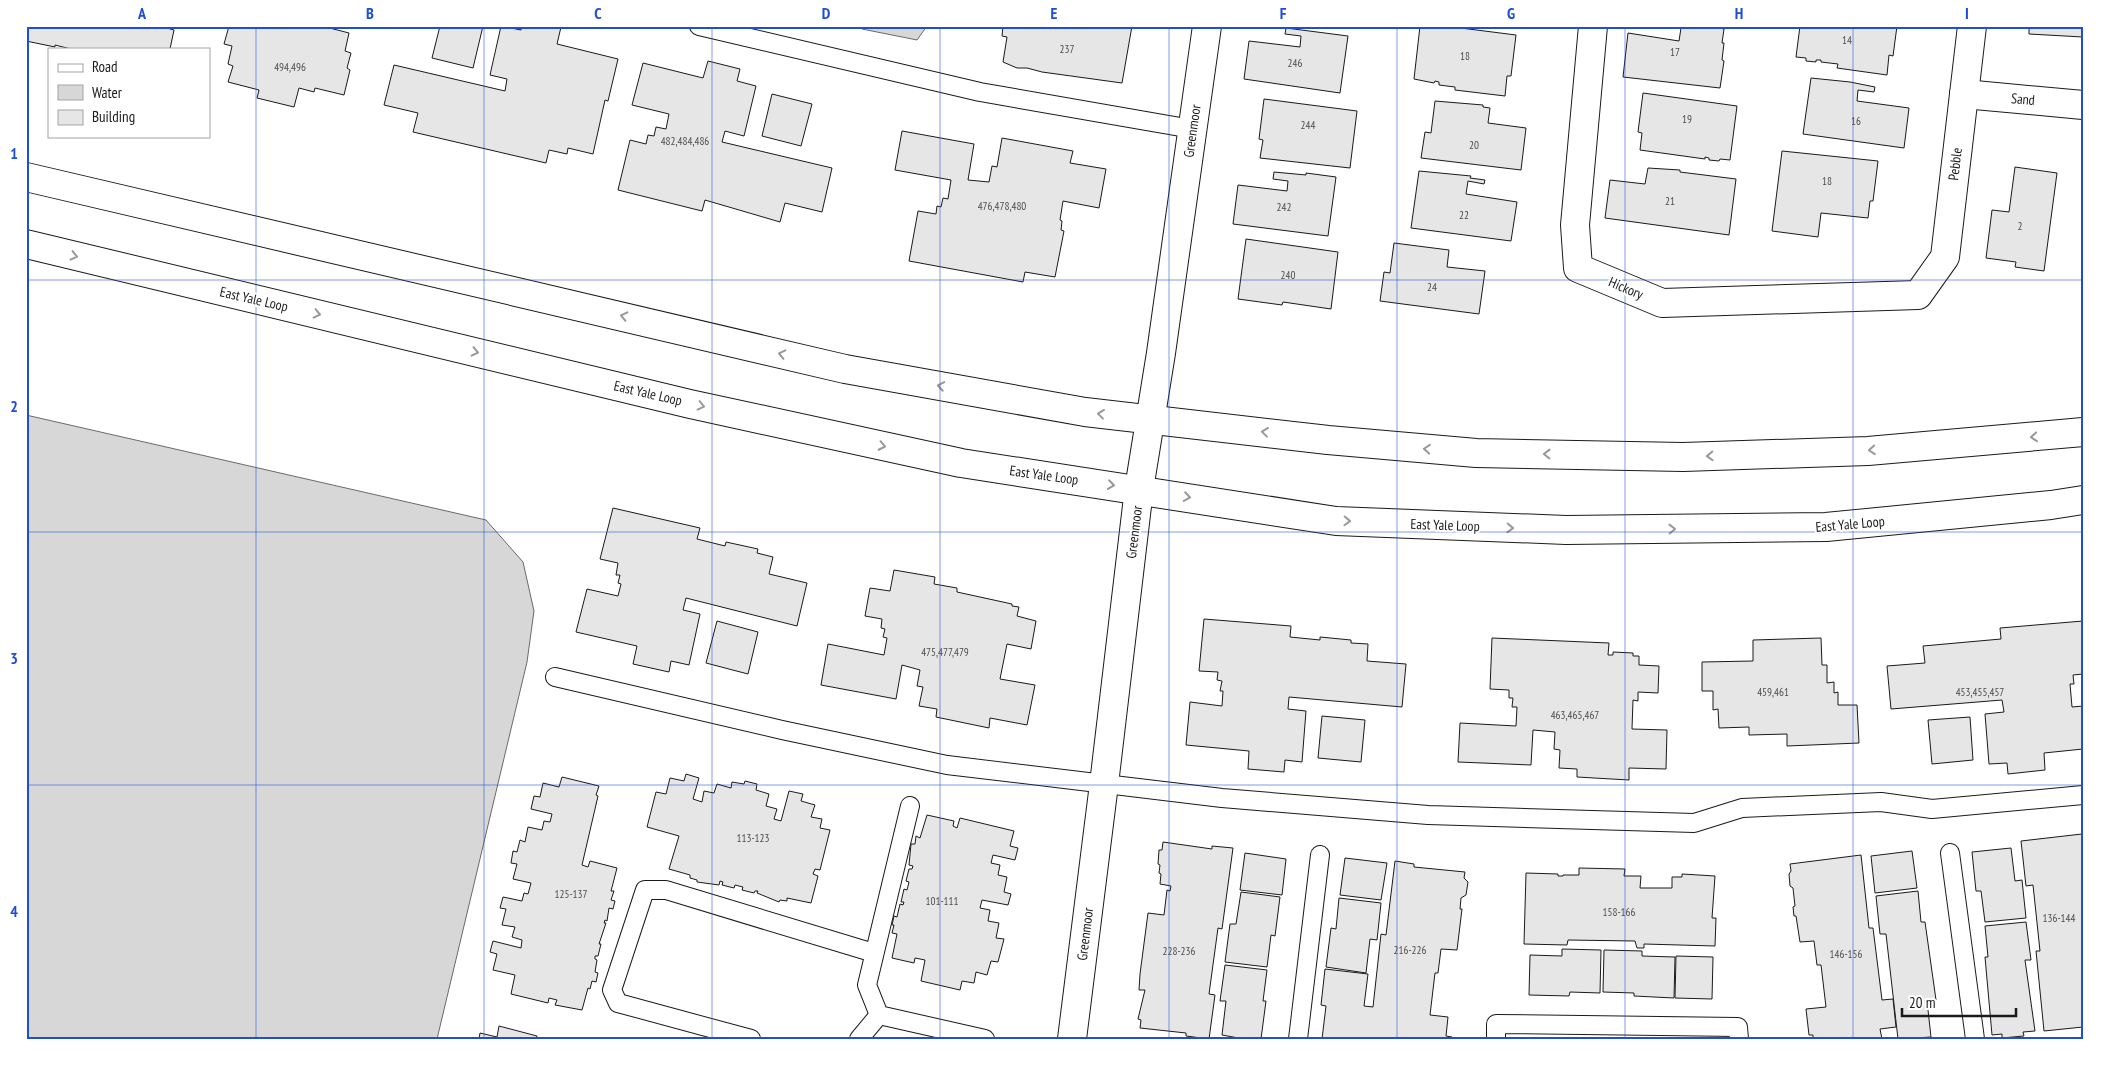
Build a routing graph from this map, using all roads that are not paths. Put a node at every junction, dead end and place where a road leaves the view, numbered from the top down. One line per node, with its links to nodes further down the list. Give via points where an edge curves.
1 (699, 26): 7 (lane, via 980,92)
2 (1207, 26): 7 (main road, Greenmoor)
3 (1593, 26): 10 (main road, Hickory, via 1574,225 1578,268 1662,303)
4 (1972, 26): 5 (main road, Pebble)
5 (1964, 94): 6 (main road, Sand); 10 (main road, Pebble, via 1945,257)
6 (2083, 105)
7 (1192, 128): 11 (main road, Greenmoor)
8 (26, 177): 11 (main road, one-way to 8, via 1085,412 845,369)
9 (26, 244): 13 (main road, East Yale Loop, one-way to 13, via 835,436 961,463)
10 (1918, 295)
11 (1150, 420): 12 (main road, one-way to 11, via 1868,451 1683,457 1476,453); 13 (main road, Greenmoor)
12 (2083, 432)
13 (1139, 489): 14 (main road, East Yale Loop, one-way to 14, via 1336,521 1566,530 1826,527); 16 (main road, Greenmoor)
14 (2083, 500)
15 (555, 677): 16 (lane, via 947,765)
16 (1104, 784): 17 (lane, via 1222,798 1428,815 1694,823 1742,808 1881,802 1932,809); 26 (main road, Greenmoor)
17 (2083, 795)
18 (910, 806): 21 (lane)
19 (1950, 853): 30 (lane)
20 (1320, 855): 27 (lane)
21 (874, 953): 22 (lane, via 866,985); 23 (lane, via 666,890 645,890 612,990 618,1004)
22 (879, 1015): 24 (lane); 25 (lane)
23 (751, 1039)
24 (859, 1039)
25 (985, 1039)
26 (1072, 1039)
27 (1298, 1039)
28 (1496, 1039): 29 (lane, via 1496,1024 1738,1027)
29 (1739, 1039)
30 (1975, 1039)

